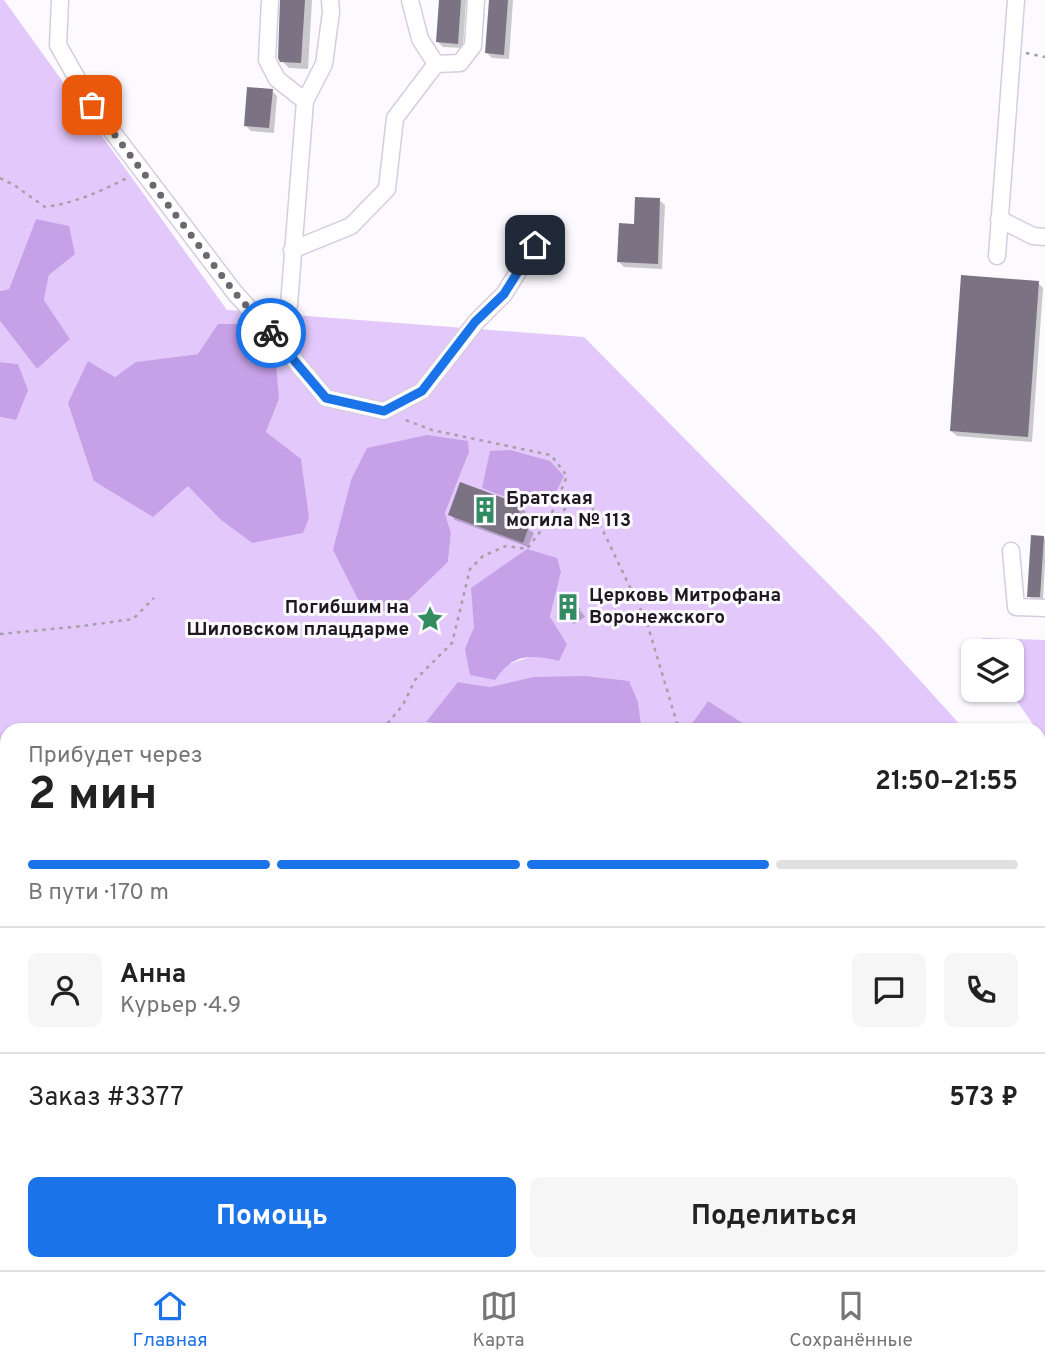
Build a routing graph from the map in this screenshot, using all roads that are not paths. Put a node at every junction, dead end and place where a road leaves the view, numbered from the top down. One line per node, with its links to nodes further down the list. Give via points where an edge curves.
1 (60, 0): 15 (lane, via 58,45 92,105 235,293)
2 (270, 0): 9 (lane, via 267,60 276,79)
3 (346, 0): 7 (lane)
4 (410, 0): 8 (lane, via 420,39)
5 (476, 0): 8 (lane, via 473,46 460,63)
6 (1016, 0): 10 (lane)
7 (331, 6): 9 (lane, via 324,64)
8 (436, 64): 13 (lane, via 395,118 387,188 351,226)
9 (306, 101): 13 (lane)
10 (999, 219): 11 (lane); 14 (lane)
11 (1045, 237)
12 (535, 245): 15 (lane, via 504,294 475,322 422,391 384,411 326,398)
13 (292, 250): 15 (lane, via 289,305)
14 (996, 256)
15 (275, 337)
16 (1011, 551): 17 (lane, via 1016,607)
17 (1045, 608)

